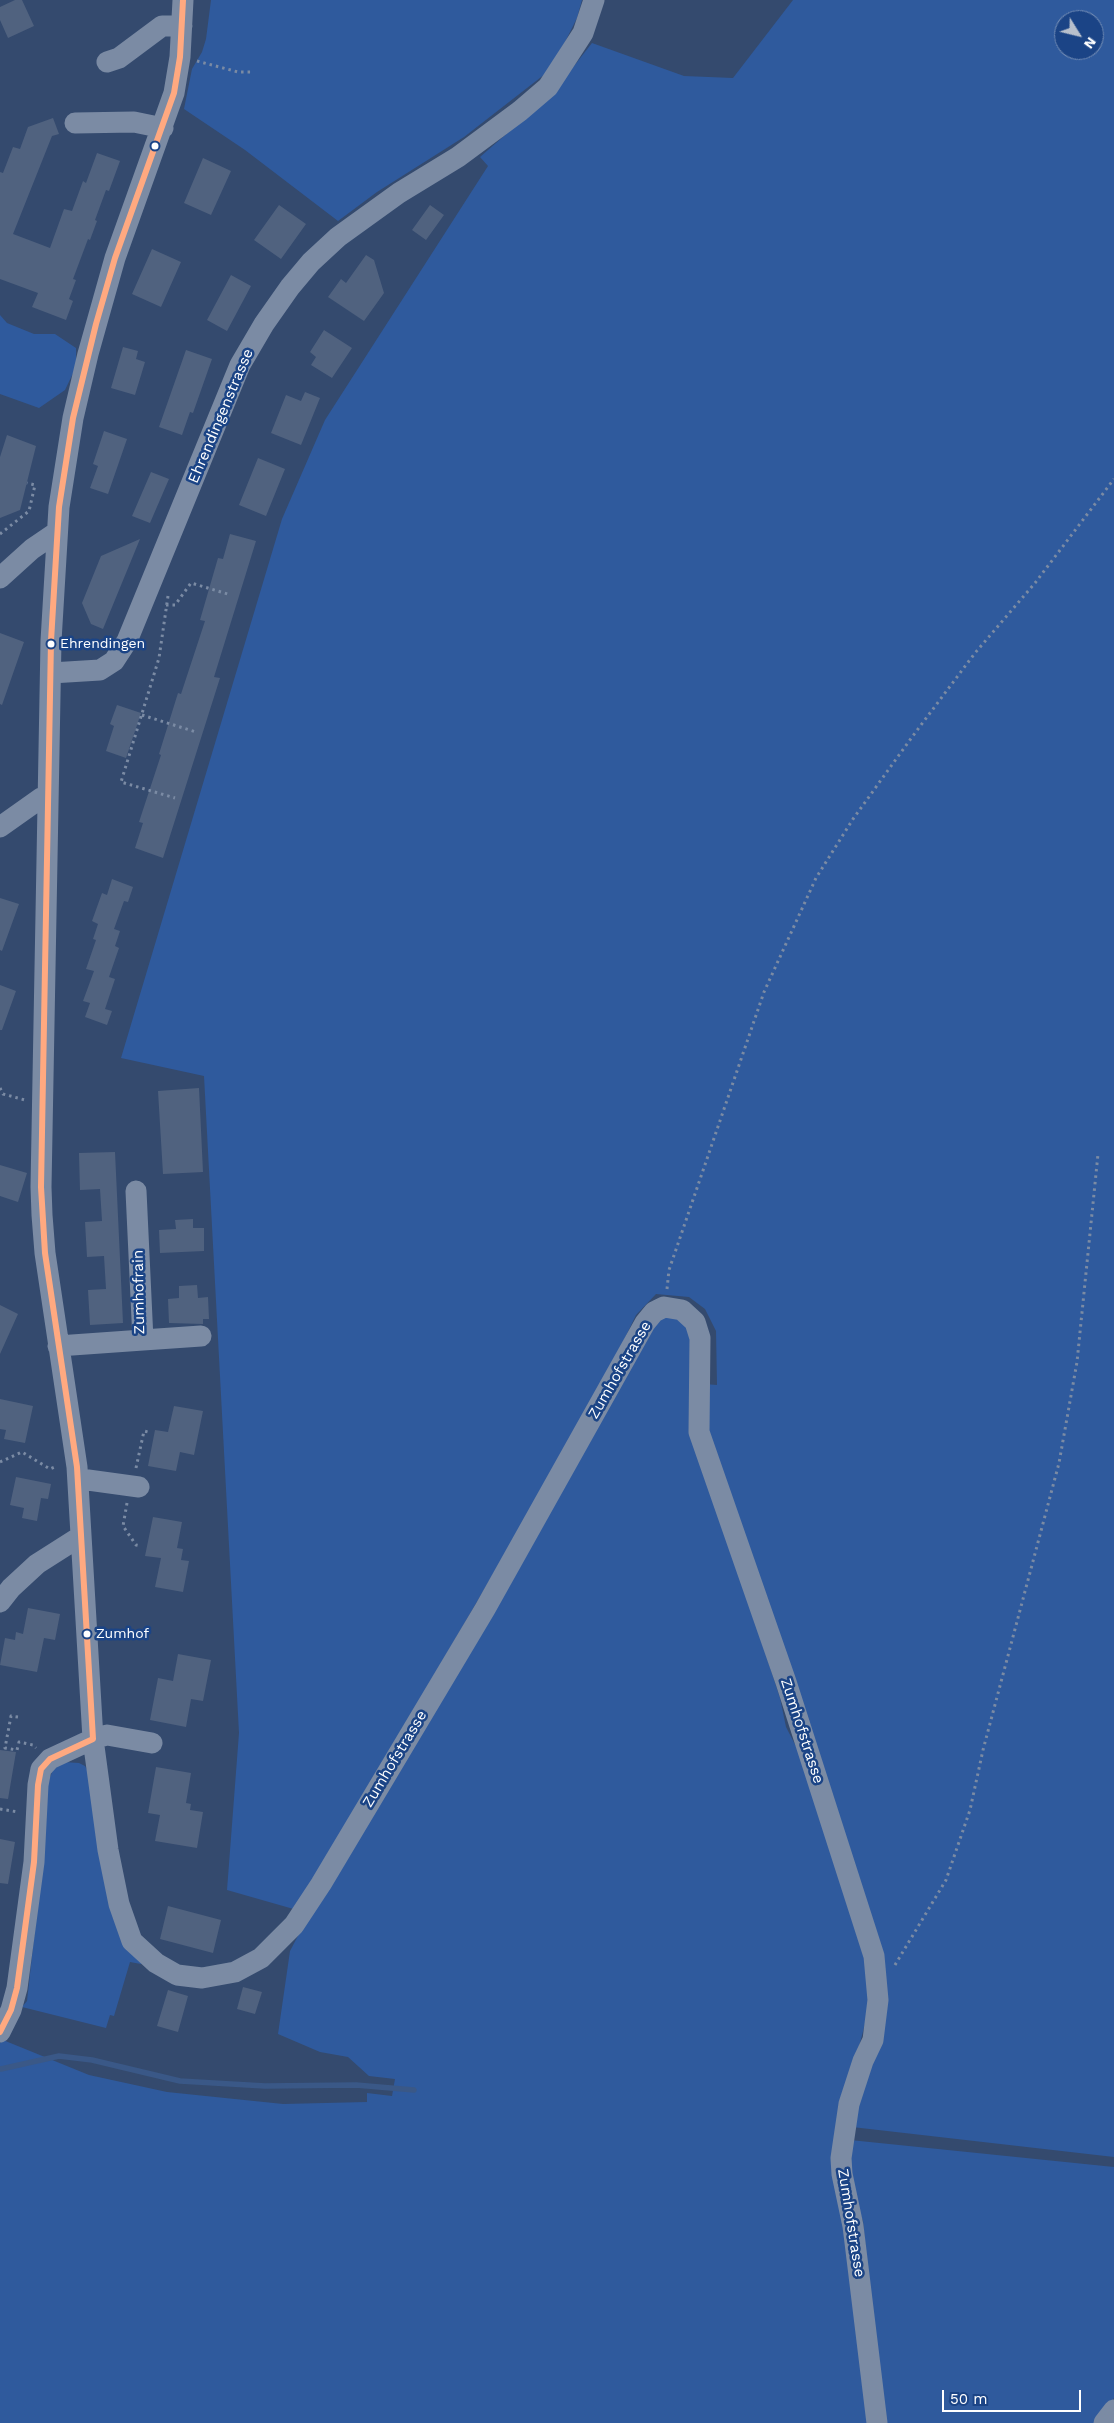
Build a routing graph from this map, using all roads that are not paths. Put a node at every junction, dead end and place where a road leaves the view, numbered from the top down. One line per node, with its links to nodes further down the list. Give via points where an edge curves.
1 (184, 0): 3 (street, Zumhofstrasse)
2 (594, 0): 9 (street, Ehrendingenstrasse, via 583,33 548,87 458,157 399,193 338,237 290,287 240,365 114,661 100,670)
3 (182, 26): 4 (street, via 162,26 119,58); 6 (street, Zumhofstrasse, via 174,93)
4 (108, 62)
5 (75, 123): 6 (street, via 134,122)
6 (163, 128): 7 (street, Zumhofstrasse, via 115,258 88,354 66,456)
7 (57, 532): 8 (street); 9 (street, Zumhofstrasse)
8 (0, 578)
9 (51, 672): 10 (street, Zumhofstrasse)
10 (48, 797): 11 (street, via 41,798); 15 (street, Zumhofstrasse, via 41,1187 44,1254)
11 (0, 827)
12 (136, 1191): 14 (street, Zumhofrain)
13 (200, 1336): 14 (street)
14 (143, 1340): 15 (street, Zumhofrain)
15 (58, 1346): 16 (street, Zumhofstrasse)
16 (78, 1480): 17 (street); 18 (street, Zumhofstrasse)
17 (139, 1487)
18 (81, 1536): 19 (street, via 37,1564); 20 (street, Zumhofstrasse)
19 (0, 1602)
20 (93, 1739): 21 (street, via 108,1736); 22 (street, via 50,1760 41,1769 34,1862 17,1988); 24 (street, Zumhofstrasse, via 108,1850 119,1904 132,1942 168,1970 202,1978 235,1972 261,1958 294,1926 321,1884 485,1609 645,1323 654,1312 664,1307 682,1310 695,1322 700,1338 699,1432 786,1682 874,1956 878,2000 873,2040 849,2104 841,2158 853,2226)
21 (152, 1743)
22 (0, 2032)
23 (1114, 2410): 25 (street)
24 (877, 2423)
25 (1104, 2423)

